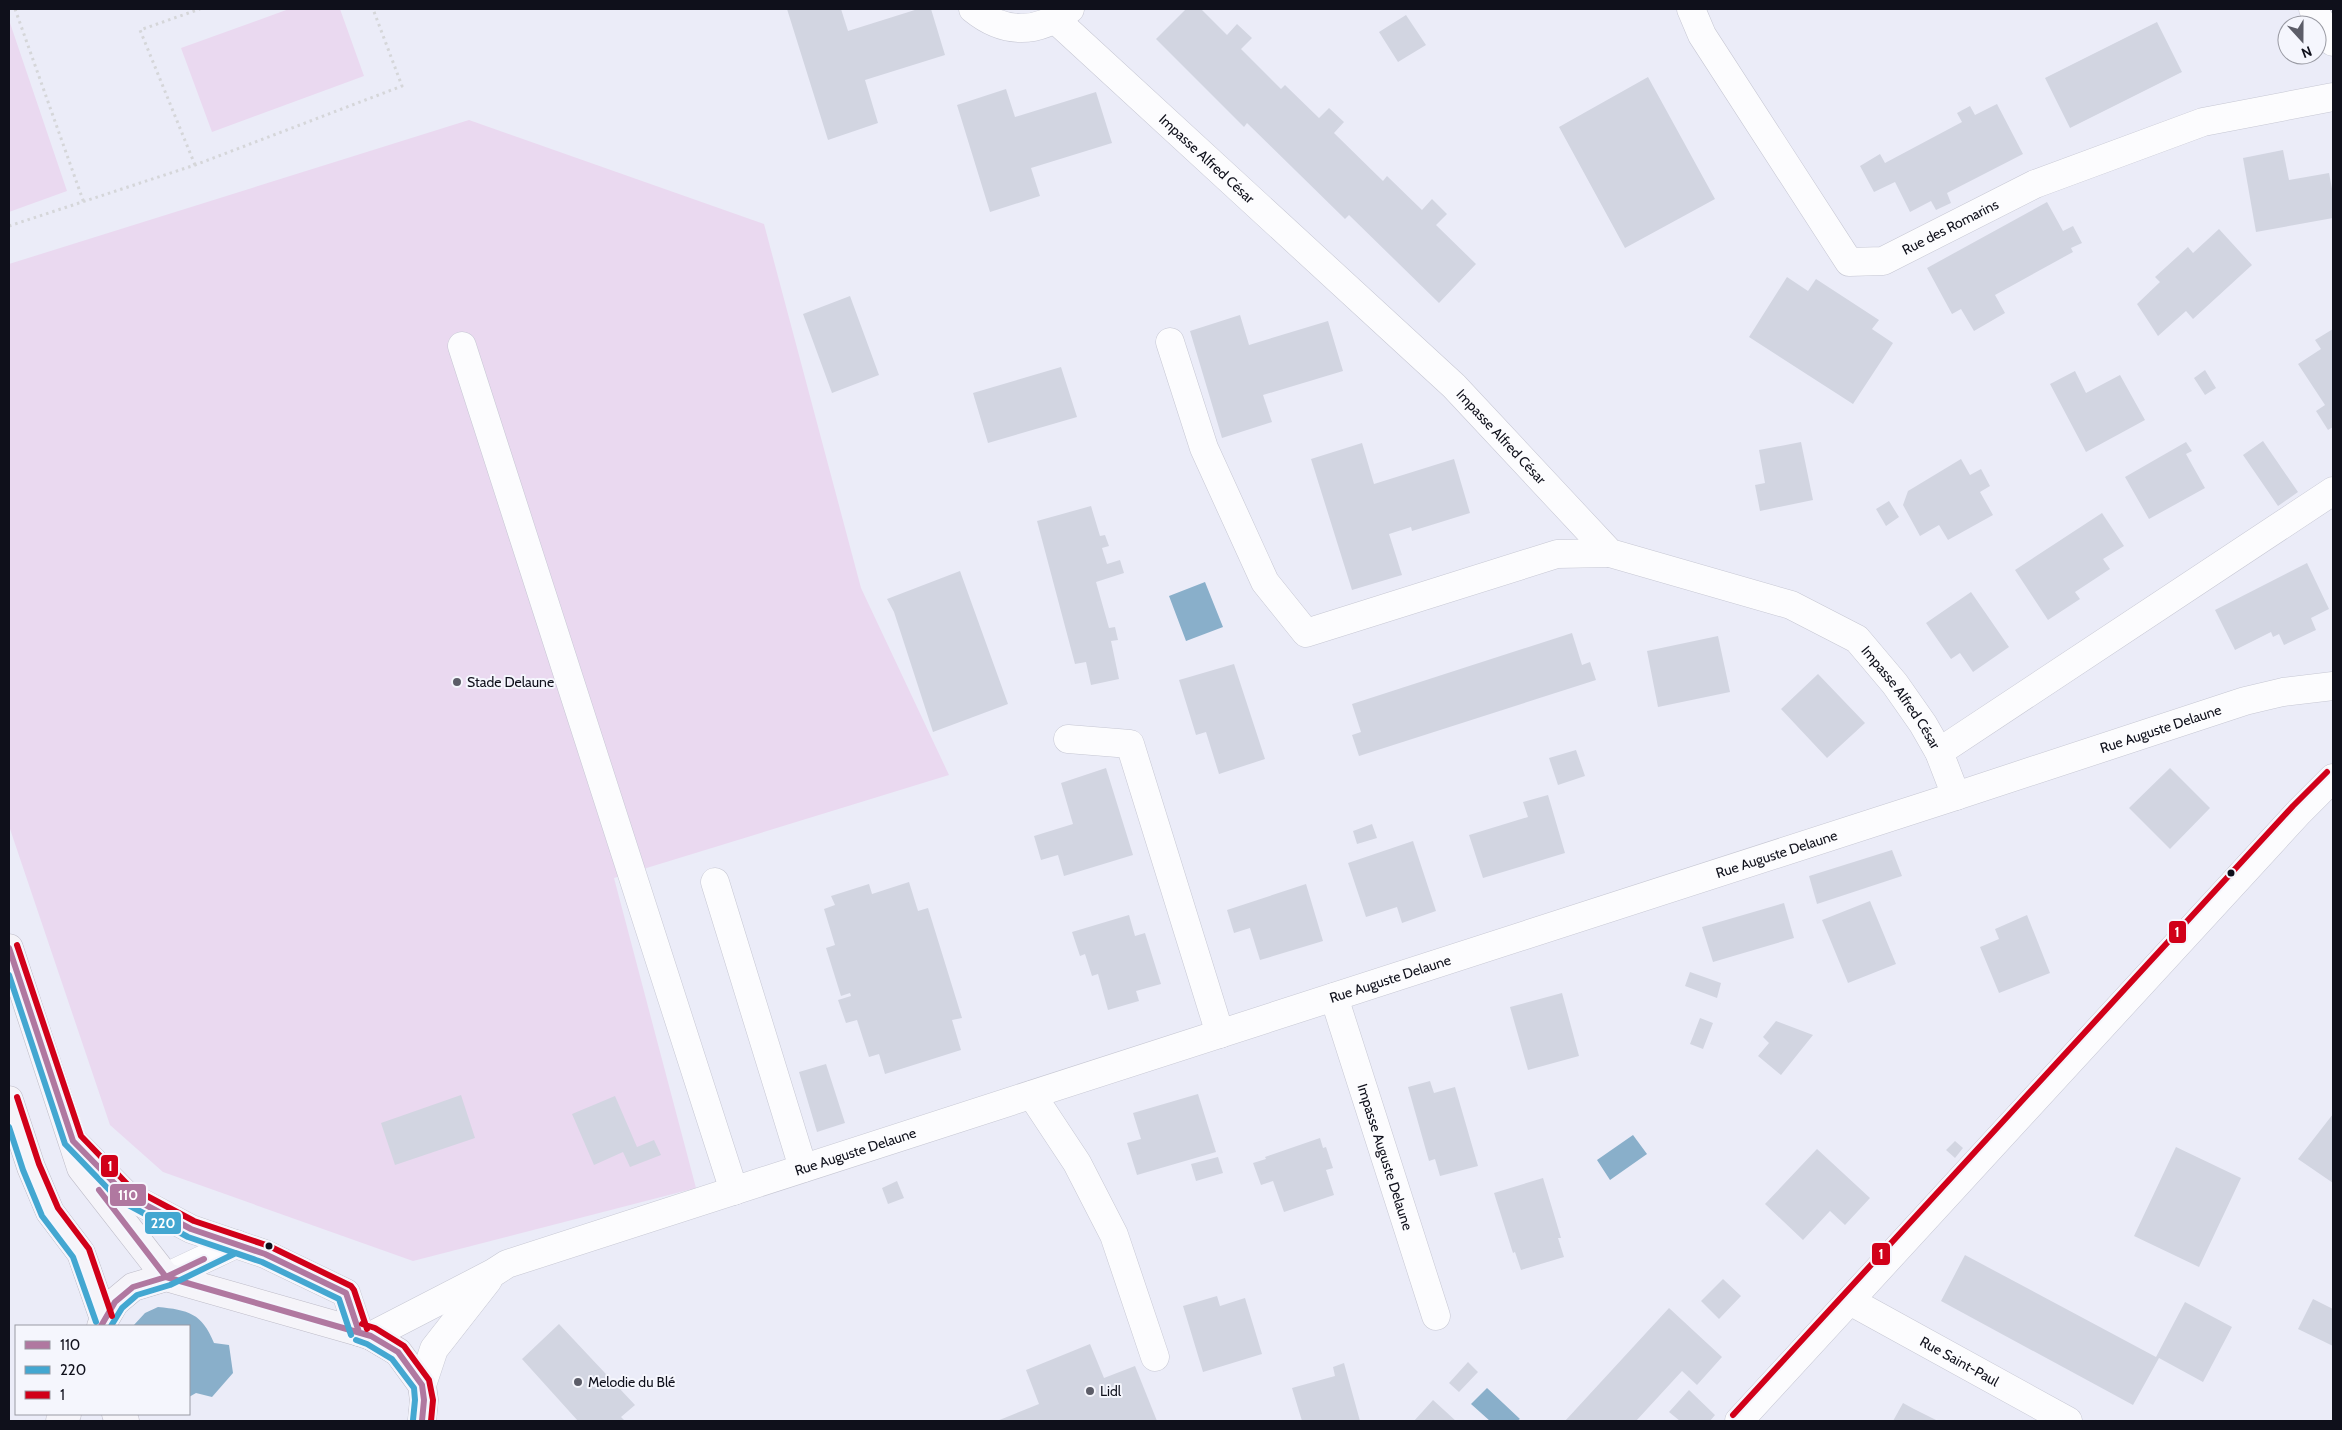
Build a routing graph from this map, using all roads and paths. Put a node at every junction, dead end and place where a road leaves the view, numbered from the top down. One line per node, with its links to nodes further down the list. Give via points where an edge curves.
1 (15, 9): 11 (path)
2 (200, 9): 10 (path, via 140,30)
3 (373, 9): 10 (path, via 402,86)
4 (973, 9): 7 (street, Impasse Alfred César, via 986,20 1009,28 1033,28)
5 (1691, 9): 9 (street, Rue des Romarins, via 1702,34 1849,262 1883,261 2034,184 2203,122)
6 (2313, 9): 8 (street)
7 (1063, 14): 16 (street, Impasse Alfred César, via 1454,386)
8 (2333, 42)
9 (2333, 97)
10 (195, 165): 11 (path)
11 (84, 203): 12 (path)
12 (9, 226)
13 (1170, 342): 16 (street, via 1204,448 1265,582 1306,633 1557,554)
14 (462, 346): 30 (street)
15 (2333, 491): 19 (street)
16 (1610, 553): 19 (street, Impasse Alfred César, via 1791,605 1857,639 1895,684)
17 (2333, 686): 21 (street, Rue Auguste Delaune, via 2245,701)
18 (1068, 739): 25 (street, via 1130,744)
19 (1939, 752): 21 (street, Impasse Alfred César)
20 (2333, 778): 34 (street)
21 (1956, 796): 24 (street, Rue Auguste Delaune)
22 (715, 882): 29 (street)
23 (9, 948): 28 (main road)
24 (1334, 997): 25 (street, Rue Auguste Delaune); 35 (street, Impasse Auguste Delaune)
25 (1220, 1034): 26 (street, Rue Auguste Delaune)
26 (1032, 1095): 29 (street, Rue Auguste Delaune); 38 (street, via 1077,1163 1114,1235)
27 (9, 1100): 36 (main road, via 50,1212 81,1252)
28 (73, 1141): 31 (street, via 125,1194 191,1230); 33 (main road, via 81,1168)
29 (803, 1168): 30 (street, Rue Auguste Delaune)
30 (734, 1191): 32 (street, Rue Auguste Delaune, via 507,1264)
31 (236, 1244): 33 (street); 37 (street, via 265,1254 346,1293)
32 (493, 1273): 37 (street, Rue Auguste Delaune); 39 (street, Rue Auguste Delaune, via 434,1350)
33 (166, 1278): 36 (main road, via 133,1287 115,1302); 37 (main road)
34 (1850, 1301): 41 (street); 42 (street, Rue Saint-Paul)
35 (1436, 1316)
36 (103, 1322)
37 (365, 1334): 39 (main road, via 398,1352)
38 (1155, 1357)
39 (422, 1385): 40 (main road)
40 (422, 1421)
41 (1739, 1421)
42 (2068, 1421)

